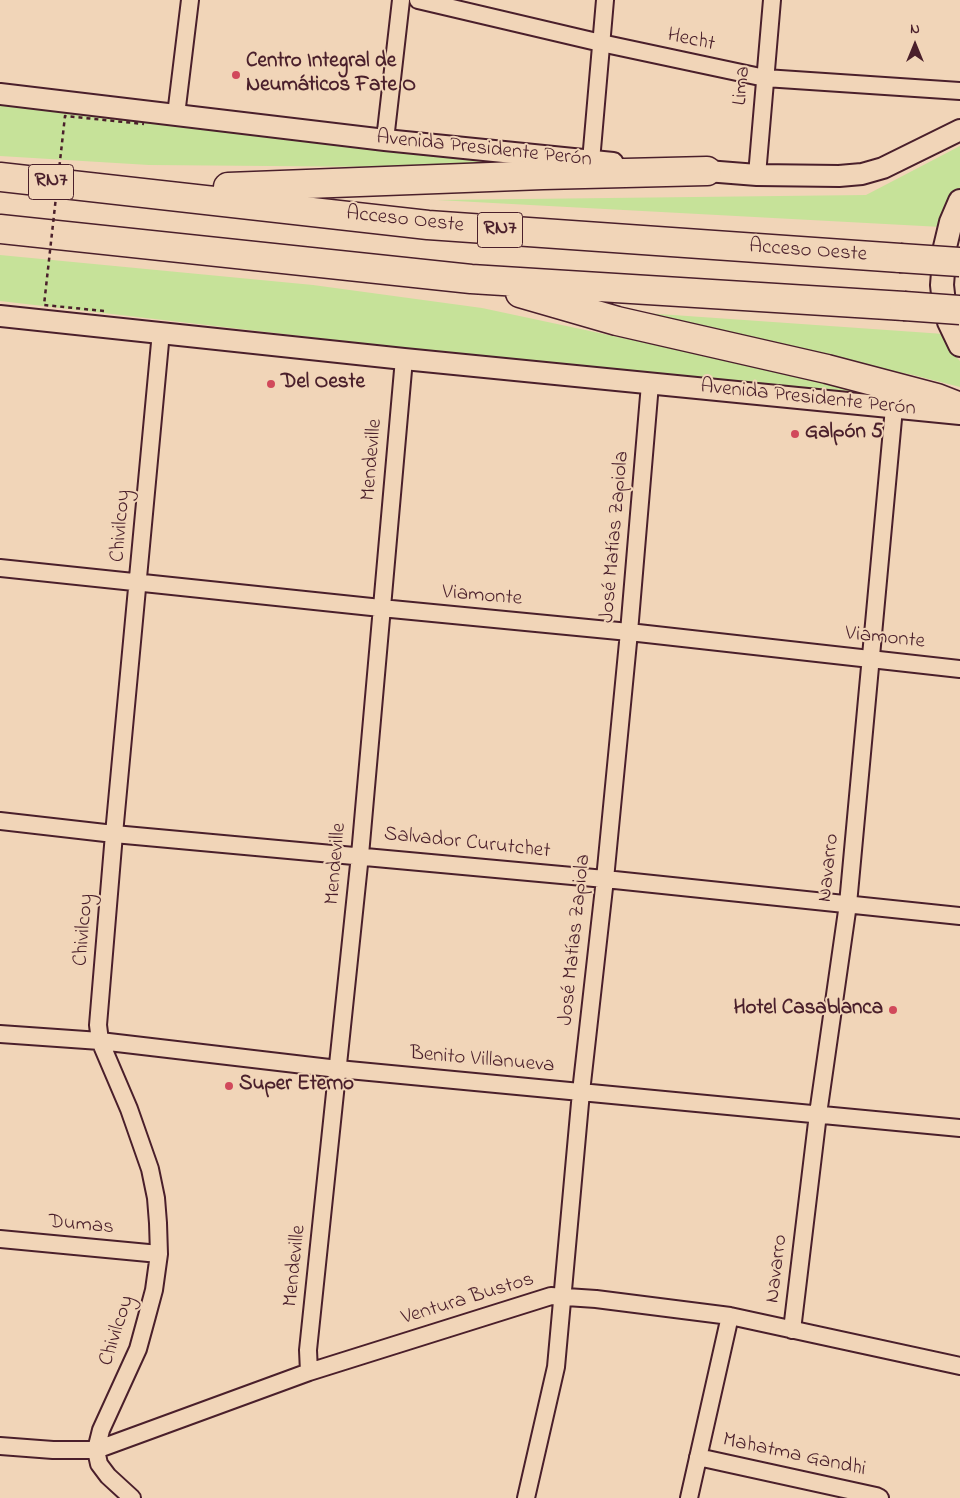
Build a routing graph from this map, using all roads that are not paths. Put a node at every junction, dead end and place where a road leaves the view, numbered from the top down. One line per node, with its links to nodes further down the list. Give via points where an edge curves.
1 (190, 0): 10 (street)
2 (401, 0): 12 (street)
3 (418, 0): 6 (street, Hecht)
4 (605, 0): 6 (street)
5 (772, 0): 7 (street, Lima)
6 (601, 43): 7 (street, Hecht); 13 (street)
7 (765, 78): 8 (street, Hecht); 15 (street, Lima)
8 (960, 91)
9 (0, 94): 10 (street, Avenida Presidente Perón)
10 (176, 115): 12 (street, Avenida Presidente Perón)
11 (960, 130): 15 (street, Avenida Presidente Perón, via 883,168 862,174)
12 (385, 140): 13 (street, Avenida Presidente Perón)
13 (591, 161): 14 (street, Avenida Presidente Perón)
14 (707, 171): 15 (street, Avenida Presidente Perón); 17 (highway, via 253,187)
15 (757, 175)
16 (0, 177): 17 (highway, Acceso Oeste / RN7)
17 (102, 187): 20 (highway, Acceso Oeste / RN7, bridge, via 428,225)
18 (960, 200): 25 (main road, via 945,247 942,285 946,312)
19 (0, 229): 21 (highway, RN7)
20 (960, 262)
21 (471, 279): 22 (highway, RN7, bridge); 28 (highway, via 617,321 827,369)
22 (960, 310)
23 (0, 316): 24 (street, Avenida Presidente Perón)
24 (161, 332): 26 (street, Avenida Presidente Perón); 32 (street, Chivilcoy)
25 (960, 345)
26 (404, 359): 27 (street, Avenida Presidente Perón); 33 (street, Mendeville)
27 (650, 384): 29 (street, Avenida Presidente Perón); 34 (street, José Matías Zapiola)
28 (960, 407)
29 (894, 408): 30 (street, Avenida Presidente Perón); 35 (street, Navarro)
30 (960, 414)
31 (0, 568): 32 (street, Viamonte)
32 (138, 582): 33 (street, Viamonte); 38 (street, Chivilcoy)
33 (381, 608): 34 (street, Viamonte); 39 (street, Mendeville)
34 (629, 632): 35 (street, Viamonte); 40 (street, José Matías Zapiola)
35 (871, 659): 36 (street, Viamonte); 41 (street, Navarro)
36 (960, 668)
37 (0, 821): 38 (street, Salvador Curutchet)
38 (114, 834): 39 (street, Salvador Curutchet); 44 (street, Chivilcoy, via 98,1025)
39 (360, 855): 40 (street, Salvador Curutchet); 45 (street, Mendeville)
40 (605, 879): 41 (street, Salvador Curutchet); 46 (street, José Matías Zapiola)
41 (848, 904): 42 (street, Salvador Curutchet); 47 (street, Navarro)
42 (960, 916)
43 (0, 1034): 44 (street, Benito Villanueva)
44 (100, 1041): 45 (street, Benito Villanueva); 50 (street, Chivilcoy, via 150,1169 156,1198)
45 (338, 1069): 46 (street, Benito Villanueva); 55 (street, Mendeville, via 308,1350)
46 (581, 1092): 47 (street, Benito Villanueva); 51 (street, José Matías Zapiola)
47 (818, 1114): 48 (street, Benito Villanueva); 53 (street, Navarro)
48 (960, 1128)
49 (0, 1239): 50 (street, Dumas)
50 (159, 1254): 57 (street, Chivilcoy, via 154,1290 138,1349 101,1430)
51 (563, 1296): 52 (street, Ventura Bustos); 55 (street, Ventura Bustos, via 541,1298); 60 (street, José Matías Zapiola, via 556,1367)
52 (730, 1316): 53 (street, Ventura Bustos); 58 (street)
53 (792, 1330): 54 (street, Ventura Bustos)
54 (960, 1366)
55 (309, 1372): 57 (street, Ventura Bustos)
56 (0, 1446): 57 (street, Ventura Bustos)
57 (96, 1450): 59 (street, via 99,1464)
58 (698, 1457): 61 (street); 62 (street, Mahatma Gandhi)
59 (132, 1498)
60 (526, 1498)
61 (689, 1498)
62 (880, 1498)

